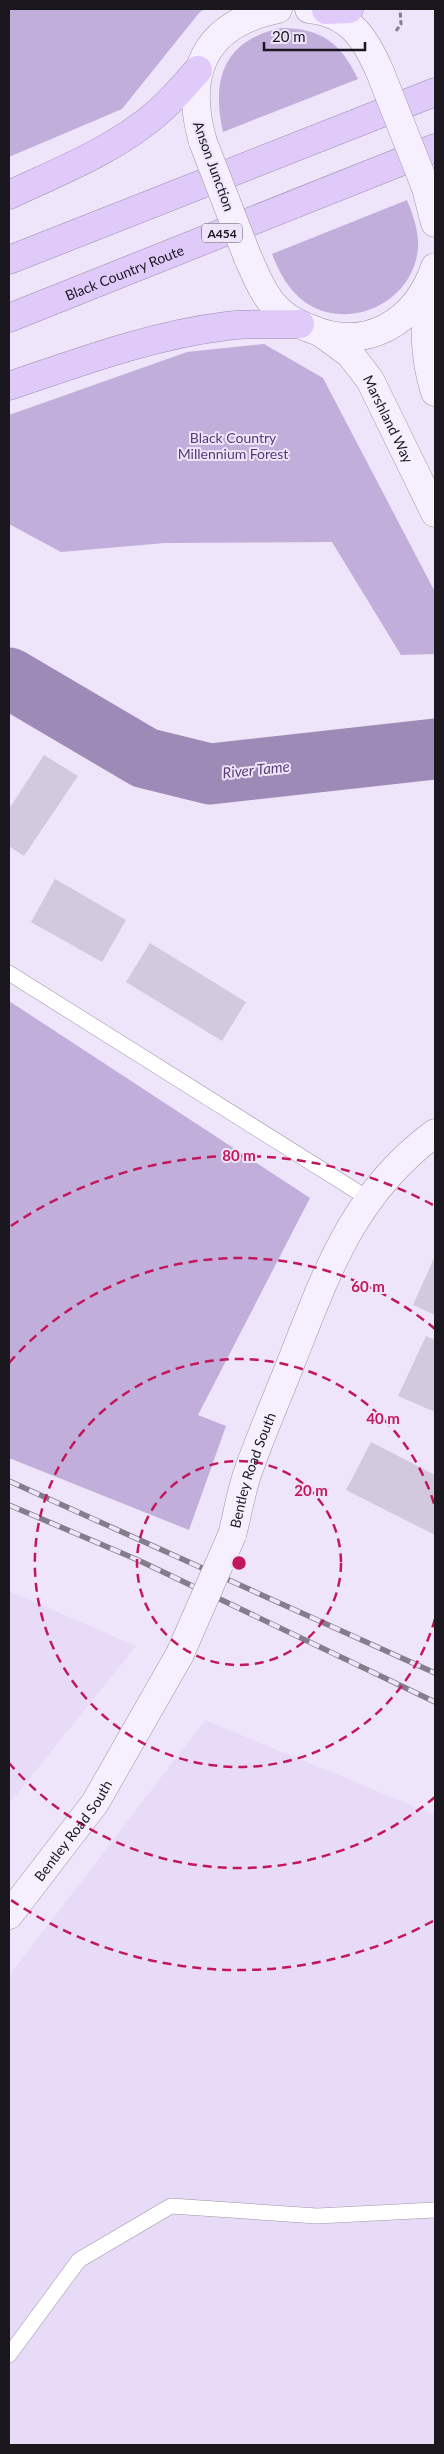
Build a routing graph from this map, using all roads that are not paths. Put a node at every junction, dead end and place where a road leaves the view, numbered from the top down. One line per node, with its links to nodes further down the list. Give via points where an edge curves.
1 (278, 9): 3 (street, Anson Junction, via 257,13 221,34)
2 (328, 9): 7 (street, bridge, via 358,31 370,49 426,188)
3 (198, 70): 6 (highway, via 155,115 122,138); 11 (street, Anson Junction, bridge, via 194,102 203,142 248,258 268,298 282,314)
4 (435, 92): 8 (highway)
5 (435, 148): 10 (highway, Black Country Route / A454)
6 (9, 195)
7 (435, 223)
8 (9, 260)
9 (433, 273): 12 (street, Anson Junction, via 419,300 403,317 382,330 362,338); 14 (street, via 426,310 425,342)
10 (9, 318)
11 (300, 324): 12 (street, Anson Junction); 13 (highway, via 229,326 183,333 132,345)
12 (324, 335): 15 (street, Marshland Way, via 350,354 370,380)
13 (9, 386)
14 (435, 392)
15 (435, 513)
16 (9, 973): 18 (lane)
17 (435, 1132): 18 (street, Bentley Road South, via 406,1155)
18 (368, 1199): 19 (street, Bentley Road South, bridge, via 331,1262 248,1470 232,1535 180,1654 95,1803)
19 (9, 1915)
20 (435, 2210): 21 (lane, via 316,2216 171,2206 78,2260)
21 (9, 2355)

